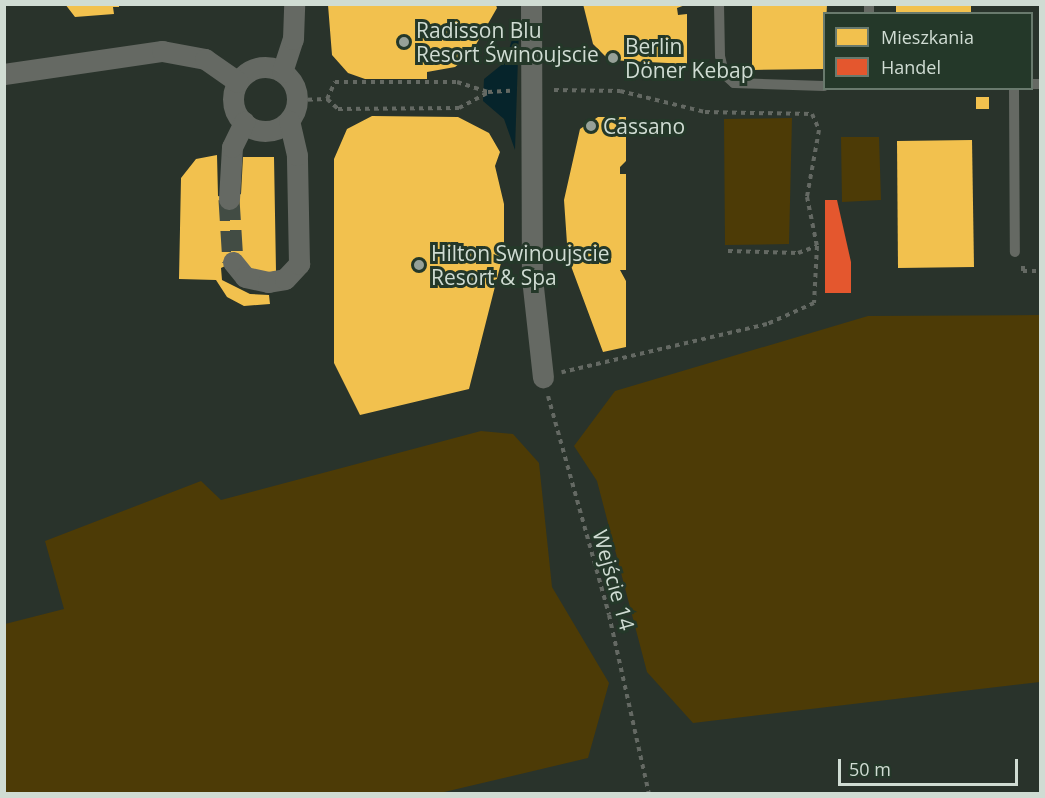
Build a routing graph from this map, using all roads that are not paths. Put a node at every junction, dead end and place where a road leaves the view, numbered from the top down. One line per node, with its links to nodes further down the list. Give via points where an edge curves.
1 (294, 4): 4 (street, via 293,39)
2 (531, 4): 14 (street, via 534,327)
3 (719, 4): 7 (lane, via 720,57 724,74 734,83)
4 (282, 72): 6 (street, via 255,69); 9 (street, via 294,84 297,100)
5 (4, 74): 6 (street, via 162,51 205,60)
6 (238, 82): 10 (street, via 234,108)
7 (823, 86)
8 (1014, 90): 12 (lane)
9 (289, 121): 10 (street, via 261,131); 13 (street, via 297,155 299,264 285,279 268,282 245,277)
10 (244, 123): 11 (street, via 232,147)
11 (229, 199)
12 (1015, 252)
13 (233, 262)
14 (543, 377)

